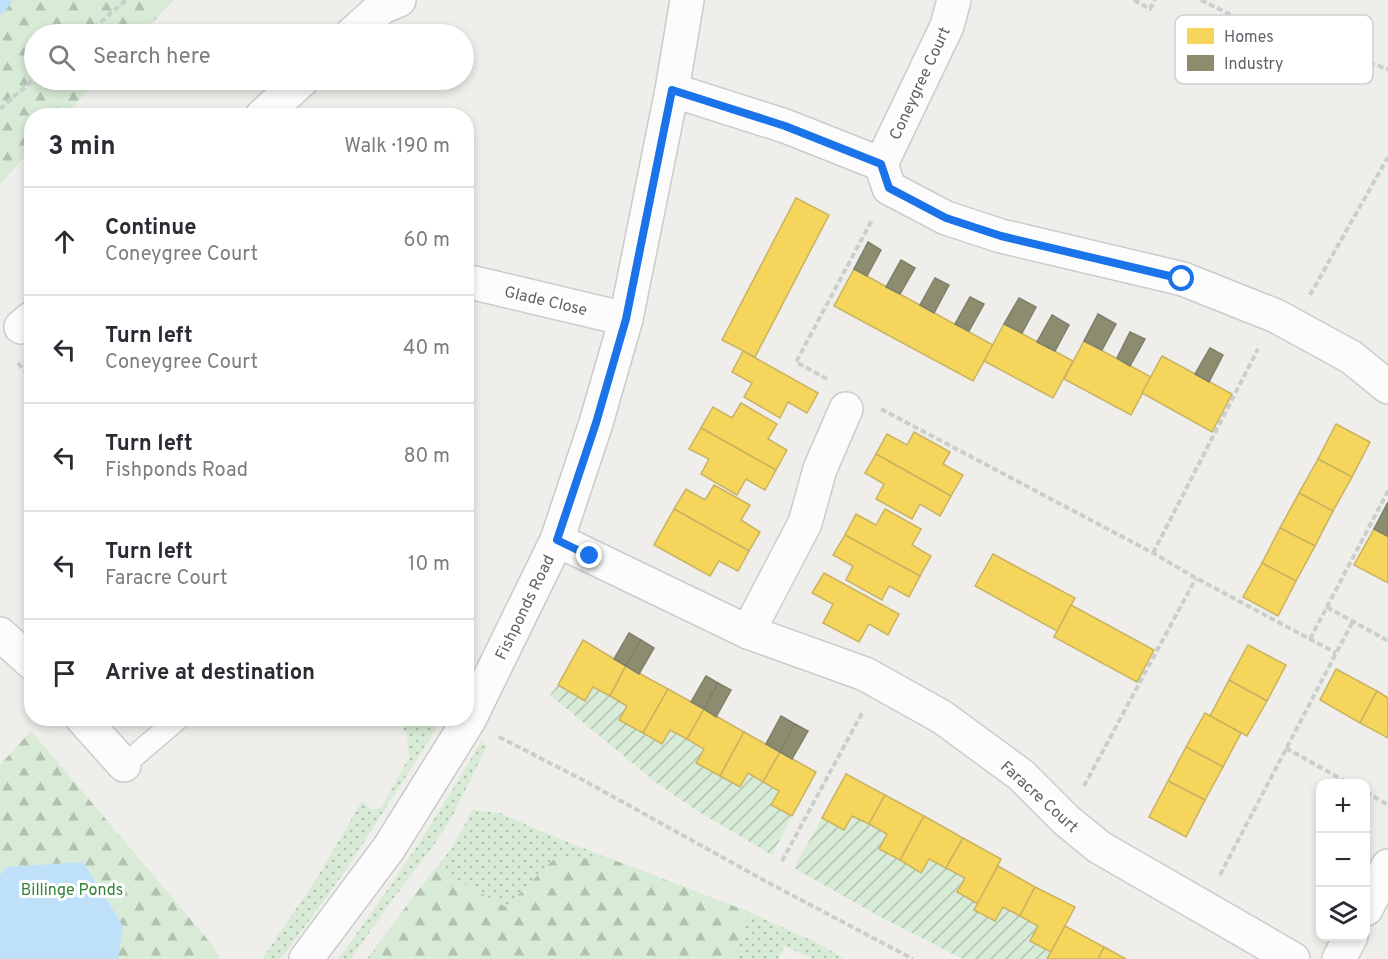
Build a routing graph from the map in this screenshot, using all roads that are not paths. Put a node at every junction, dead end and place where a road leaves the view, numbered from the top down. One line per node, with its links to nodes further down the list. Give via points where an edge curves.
1 (399, 0): 4 (street, via 382,7)
2 (687, 0): 6 (street, Fishponds Road)
3 (954, 0): 8 (street, Coneygree Court)
4 (363, 24)
5 (291, 90): 7 (street)
6 (672, 90): 8 (street, via 785,126); 10 (street, Fishponds Road)
7 (271, 108)
8 (885, 176): 11 (street, via 946,218 1001,236 1182,279 1284,321 1351,357)
9 (474, 283): 10 (street, Glade Close)
10 (626, 319): 13 (street, Fishponds Road)
11 (1388, 387)
12 (852, 399): 14 (street, via 820,469 805,523)
13 (557, 540): 14 (street, Faracre Court); 17 (street, Fishponds Road)
14 (748, 632): 26 (street, Faracre Court, via 865,674 942,717 1021,776 1099,847)
15 (0, 634): 16 (street)
16 (24, 656)
17 (474, 710)
18 (89, 726): 21 (street)
19 (170, 726): 21 (lane)
20 (465, 726): 25 (street, Fishponds Road, via 389,848)
21 (124, 765)
22 (1388, 866): 23 (street)
23 (1370, 900)
24 (1348, 941): 27 (street)
25 (306, 959)
26 (1293, 959)
27 (1339, 959)

